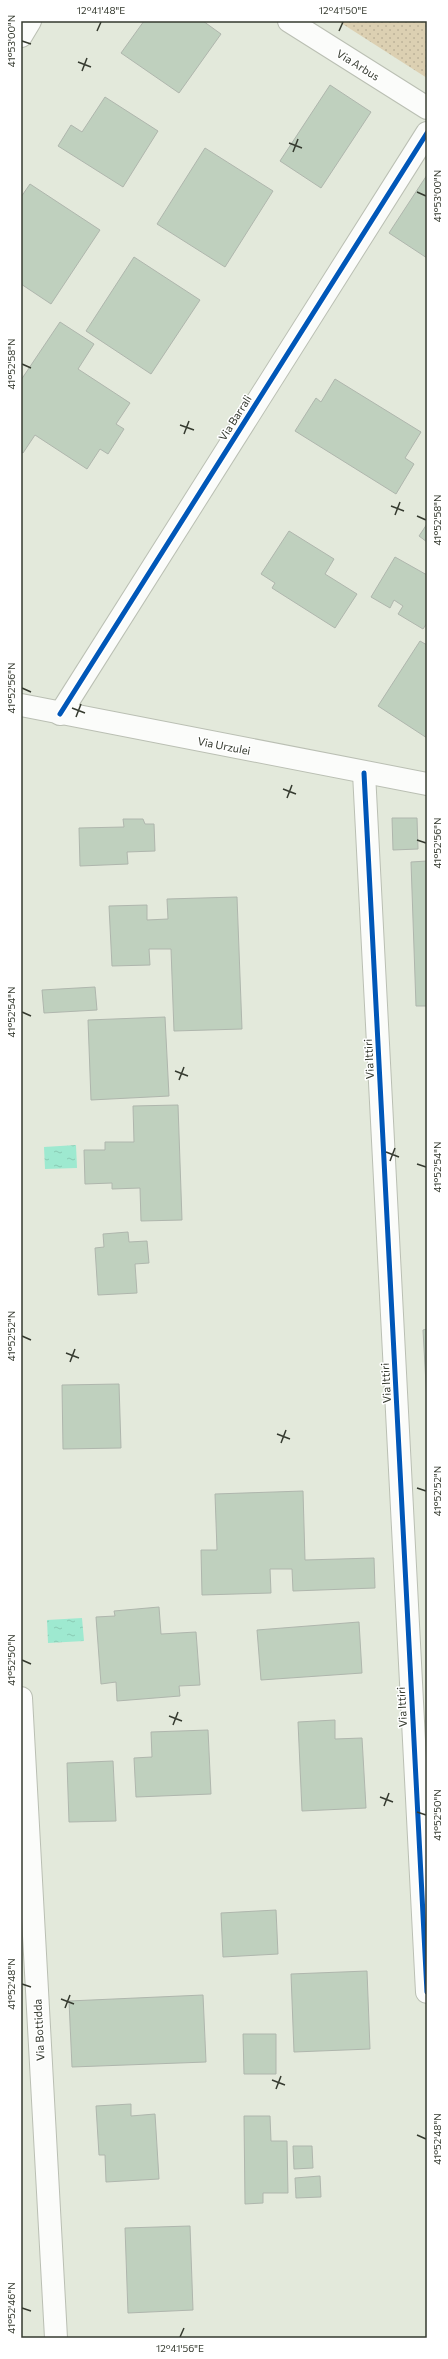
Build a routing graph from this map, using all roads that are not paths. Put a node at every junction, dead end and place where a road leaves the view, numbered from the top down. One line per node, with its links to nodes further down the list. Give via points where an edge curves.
1 (30, 21): 3 (street)
2 (289, 21): 4 (street, Via Arbus)
3 (21, 36)
4 (427, 108)
5 (427, 133): 7 (street, Via Barrali)
6 (21, 705): 7 (street, Via Urzulei)
7 (60, 714): 8 (street, Via Urzulei)
8 (364, 773): 9 (street, Via Urzulei); 11 (street, Via Ittiri)
9 (427, 784)
10 (21, 1698): 12 (street, Via Bottidda)
11 (427, 1992)
12 (56, 2338)

